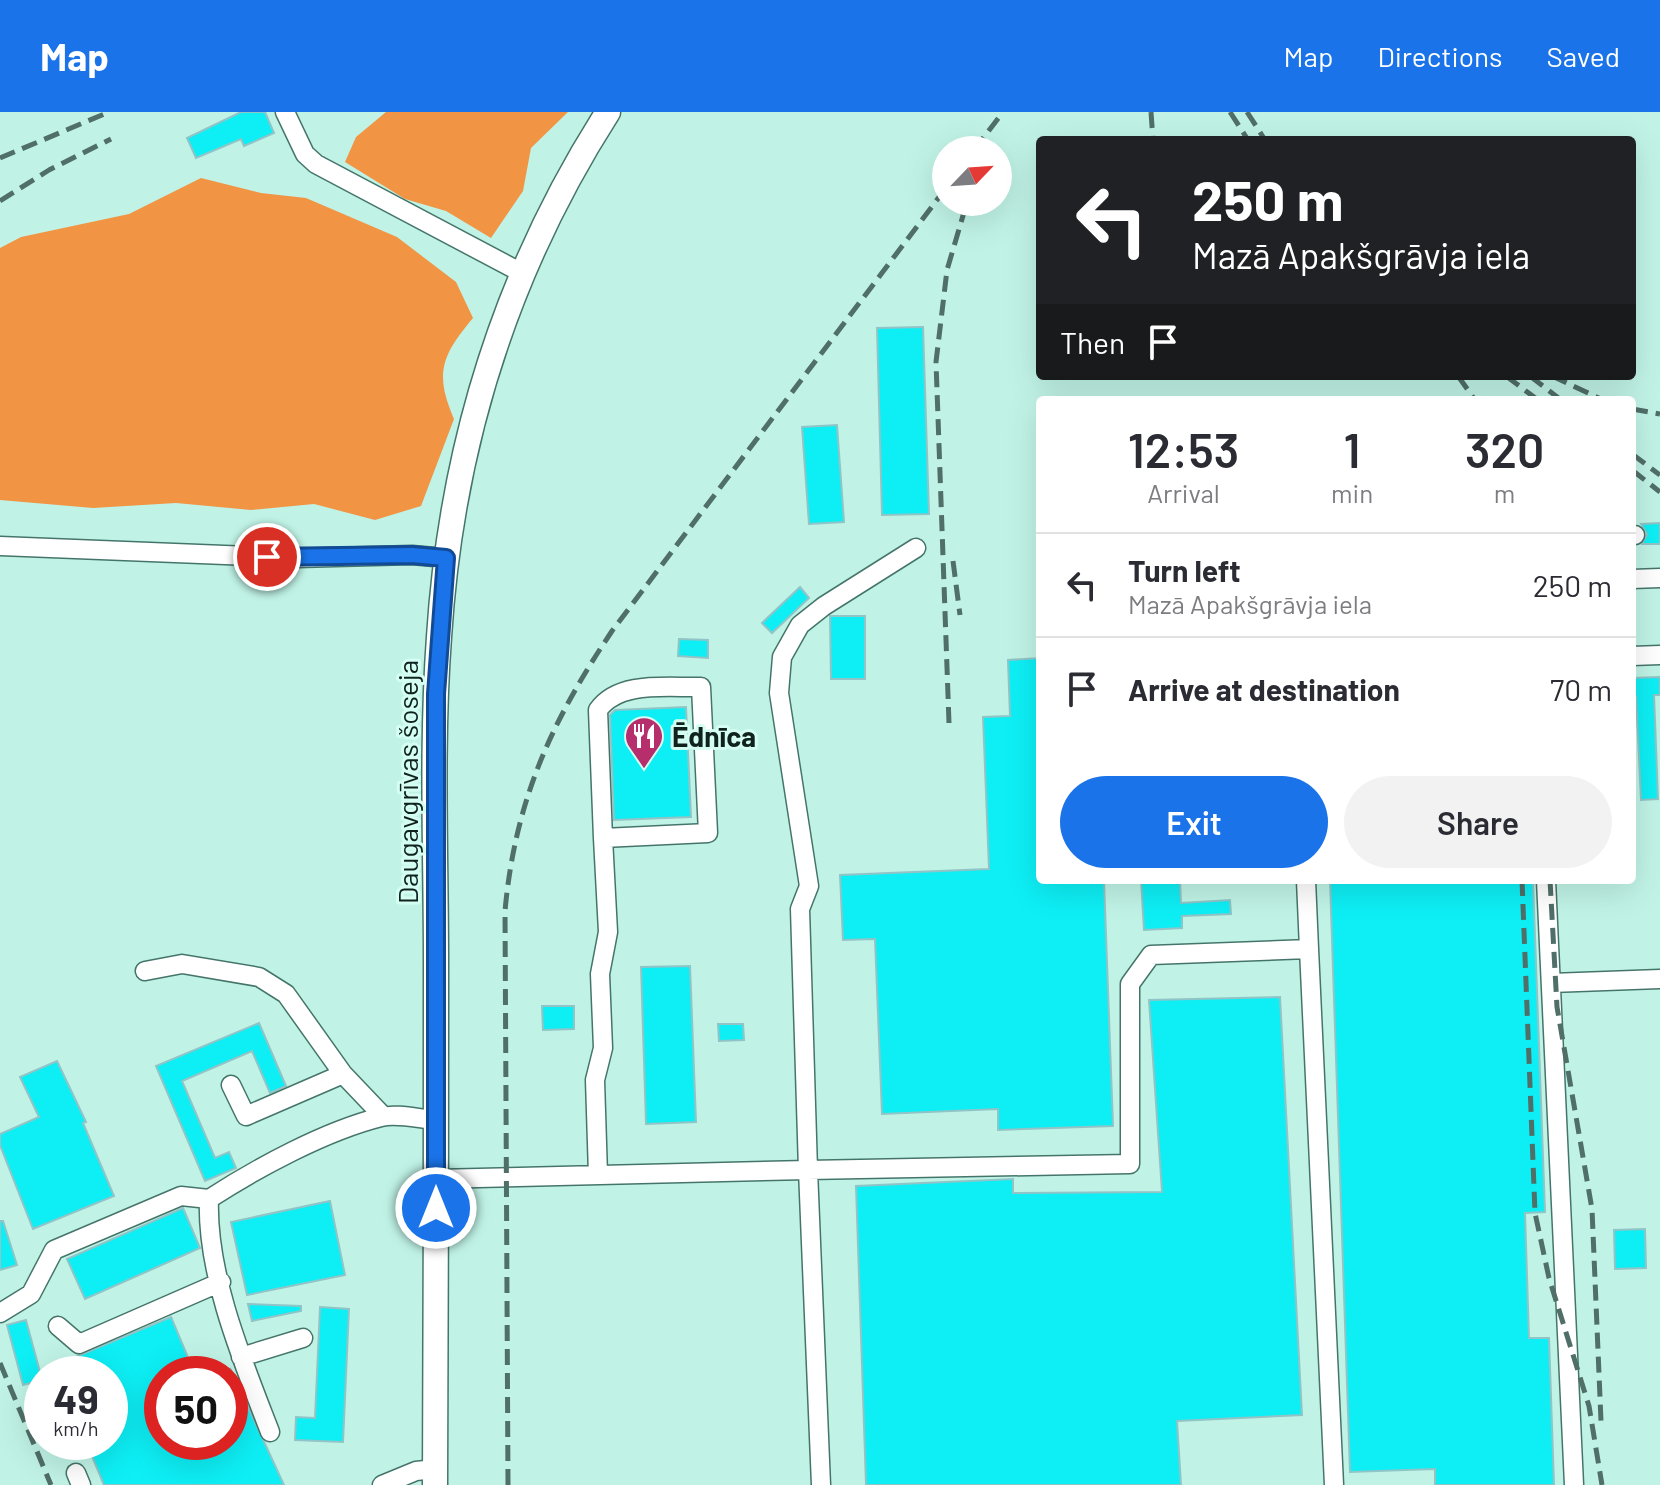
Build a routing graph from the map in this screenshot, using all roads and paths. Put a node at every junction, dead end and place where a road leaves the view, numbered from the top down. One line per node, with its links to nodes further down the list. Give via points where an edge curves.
1 (285, 112): 3 (street, via 305,154 316,164)
2 (608, 112): 3 (main road, Daugavgrīvas šoseja, via 577,161)
3 (522, 273): 6 (main road, Daugavgrīvas šoseja, via 476,405)
4 (0, 546): 6 (street, via 297,558)
5 (916, 548): 22 (street, via 800,625 782,657 779,693 809,886 800,909)
6 (446, 558): 21 (main road, Daugavgrīvas šoseja, via 437,675)
7 (1660, 578): 8 (street)
8 (1636, 579)
9 (1660, 655): 10 (street)
10 (1636, 656)
11 (603, 838): 11 (street, via 708,833 701,687 625,690 607,697 598,710); 23 (street, via 608,932 600,974 603,1048 595,1080)
12 (1306, 884): 14 (street)
13 (1546, 884): 17 (street)
14 (1309, 949): 22 (street, via 1151,955 1130,984 1130,1164); 37 (street)
15 (145, 971): 18 (street, via 182,964 259,977 286,994)
16 (1660, 979): 17 (street)
17 (1551, 983): 38 (street)
18 (343, 1074): 19 (street, via 246,1116); 20 (street)
19 (231, 1085)
20 (383, 1116): 21 (street); 25 (street, via 314,1143)
21 (436, 1120): 24 (main road, Daugavgrīvas šoseja)
22 (808, 1170): 23 (street); 36 (street)
23 (598, 1175): 24 (street)
24 (436, 1179): 34 (main road, Daugavgrīvas šoseja)
25 (209, 1199): 26 (street, via 208,1232); 27 (street, via 181,1196 54,1250 31,1294)
26 (221, 1282): 28 (street, via 79,1344); 30 (street)
27 (0, 1313)
28 (58, 1326)
29 (303, 1338): 31 (street)
30 (241, 1356)
31 (244, 1356)
32 (248, 1375): 33 (street)
33 (270, 1432)
34 (435, 1477): 35 (street, via 416,1471)
35 (382, 1485)
36 (821, 1485)
37 (1334, 1485)
38 (1574, 1485)

